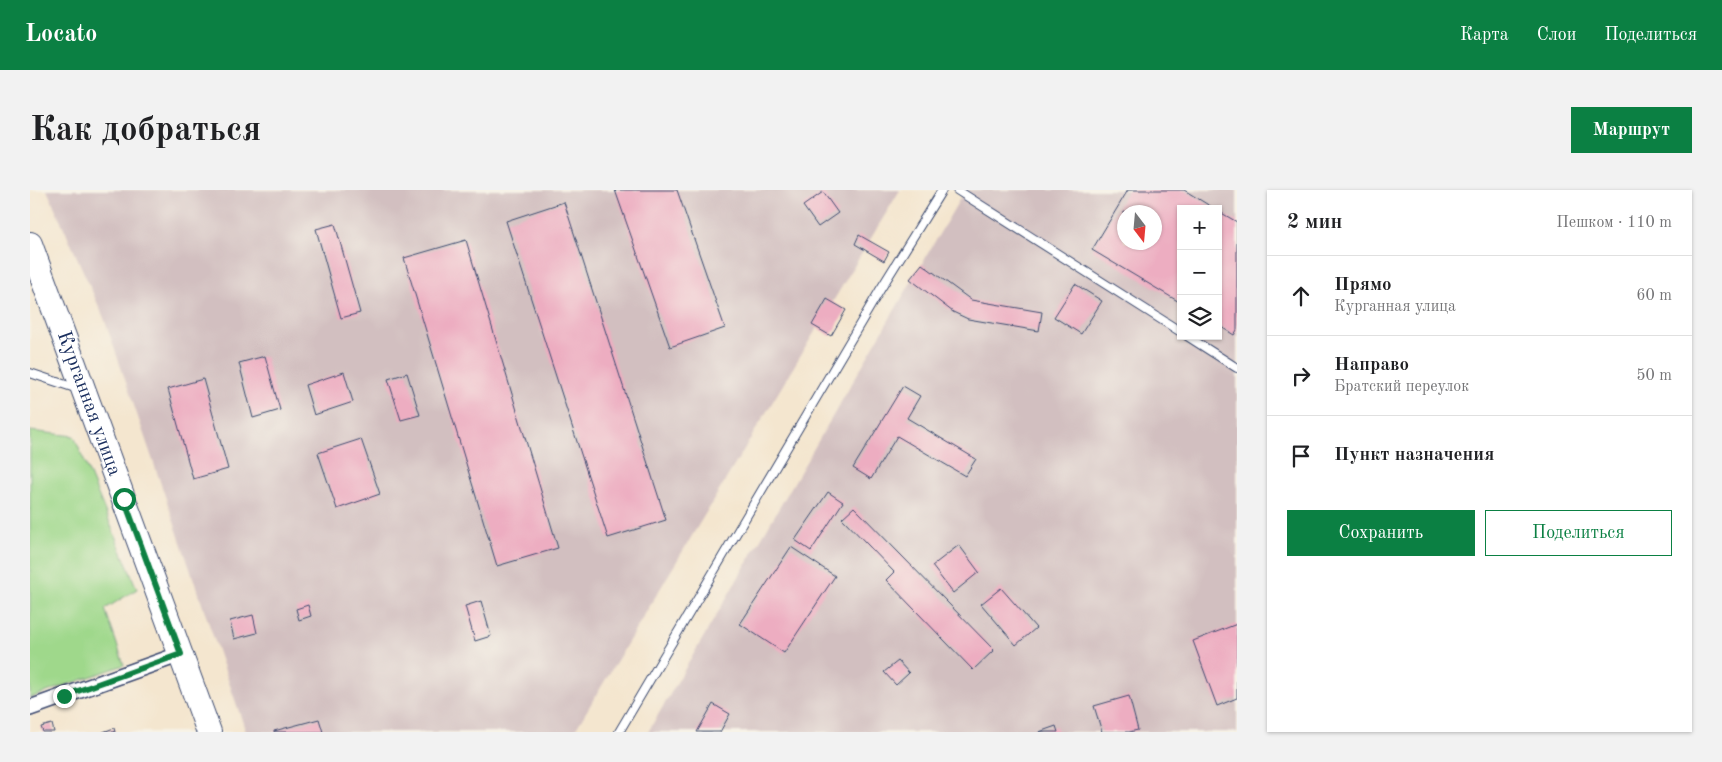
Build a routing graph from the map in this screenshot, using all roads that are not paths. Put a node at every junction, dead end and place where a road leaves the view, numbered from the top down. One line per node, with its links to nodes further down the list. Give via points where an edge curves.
1 (942, 190): 12 (lane)
2 (957, 190): 4 (lane)
3 (30, 244): 8 (main road, Курганная улица)
4 (1177, 329)
5 (1193, 340): 6 (lane)
6 (1237, 368)
7 (30, 374): 8 (lane)
8 (84, 392): 9 (main road, Курганная улица)
9 (181, 654): 10 (street); 11 (main road, Курганная улица)
10 (30, 708)
11 (209, 732)
12 (619, 732)

